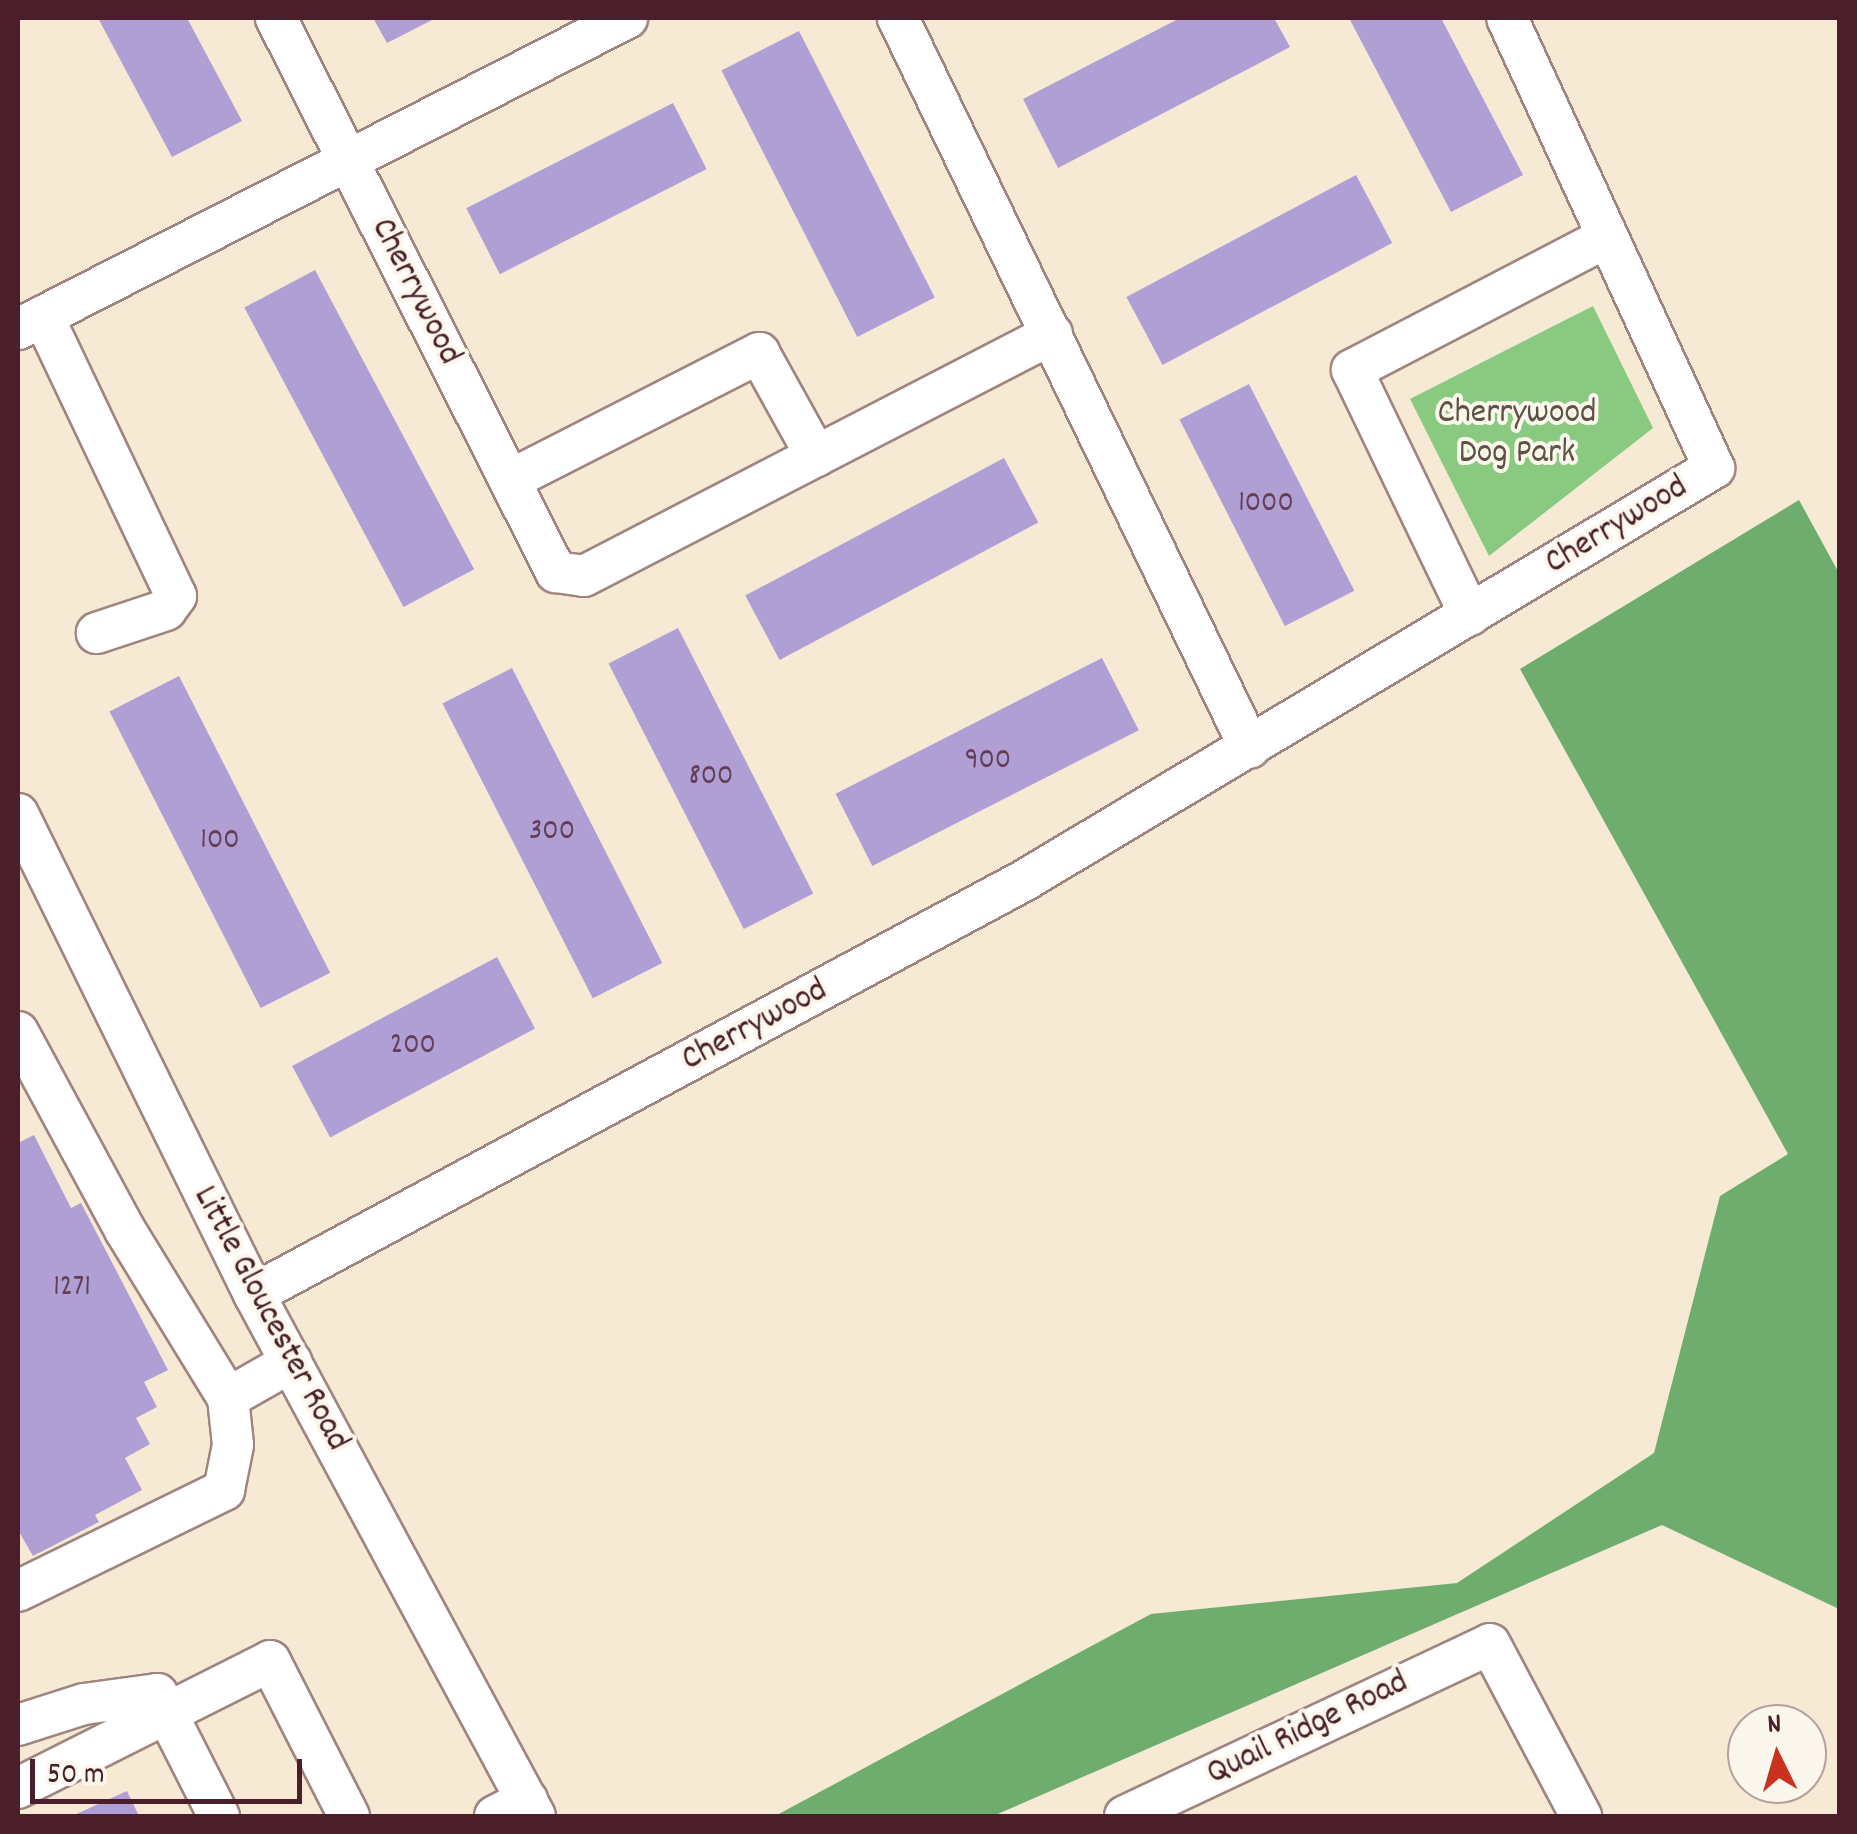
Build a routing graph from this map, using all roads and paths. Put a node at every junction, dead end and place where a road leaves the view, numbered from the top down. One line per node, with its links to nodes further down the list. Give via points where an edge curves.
1 (276, 18): 5 (street, Cherrywood)
2 (627, 18): 5 (street)
3 (898, 18): 8 (street)
4 (1506, 18): 6 (street, Cherrywood)
5 (347, 160): 7 (street); 10 (street, Cherrywood)
6 (1608, 238): 11 (street, Cherrywood, via 1714,468); 11 (street, via 1352,370)
7 (30, 322): 12 (street, via 176,596 166,610)
8 (1052, 334): 9 (street, Cherrywood); 13 (street)
9 (816, 456): 10 (street, Cherrywood, via 584,576 556,572); 10 (street, via 759,353)
10 (510, 480)
11 (1470, 615): 13 (street, Cherrywood)
12 (97, 633)
13 (1250, 748): 16 (street, Cherrywood, via 1025,880)
14 (23, 841): 16 (street, Little Gloucester Road)
15 (18, 1032): 18 (street, via 125,1230)
16 (254, 1294): 17 (street, Little Gloucester Road)
17 (290, 1362): 18 (street); 23 (street, Little Gloucester Road)
18 (228, 1398): 19 (street, via 232,1445 224,1490)
19 (18, 1591)
20 (166, 1714): 21 (street, via 157,1694 120,1697); 22 (street); 24 (street); 25 (street, via 270,1661)
21 (18, 1726)
22 (18, 1788)
23 (519, 1811)
24 (219, 1816)
25 (349, 1816)
26 (1124, 1816): 27 (street, Quail Ridge Road, via 1490,1644)
27 (1581, 1816)

